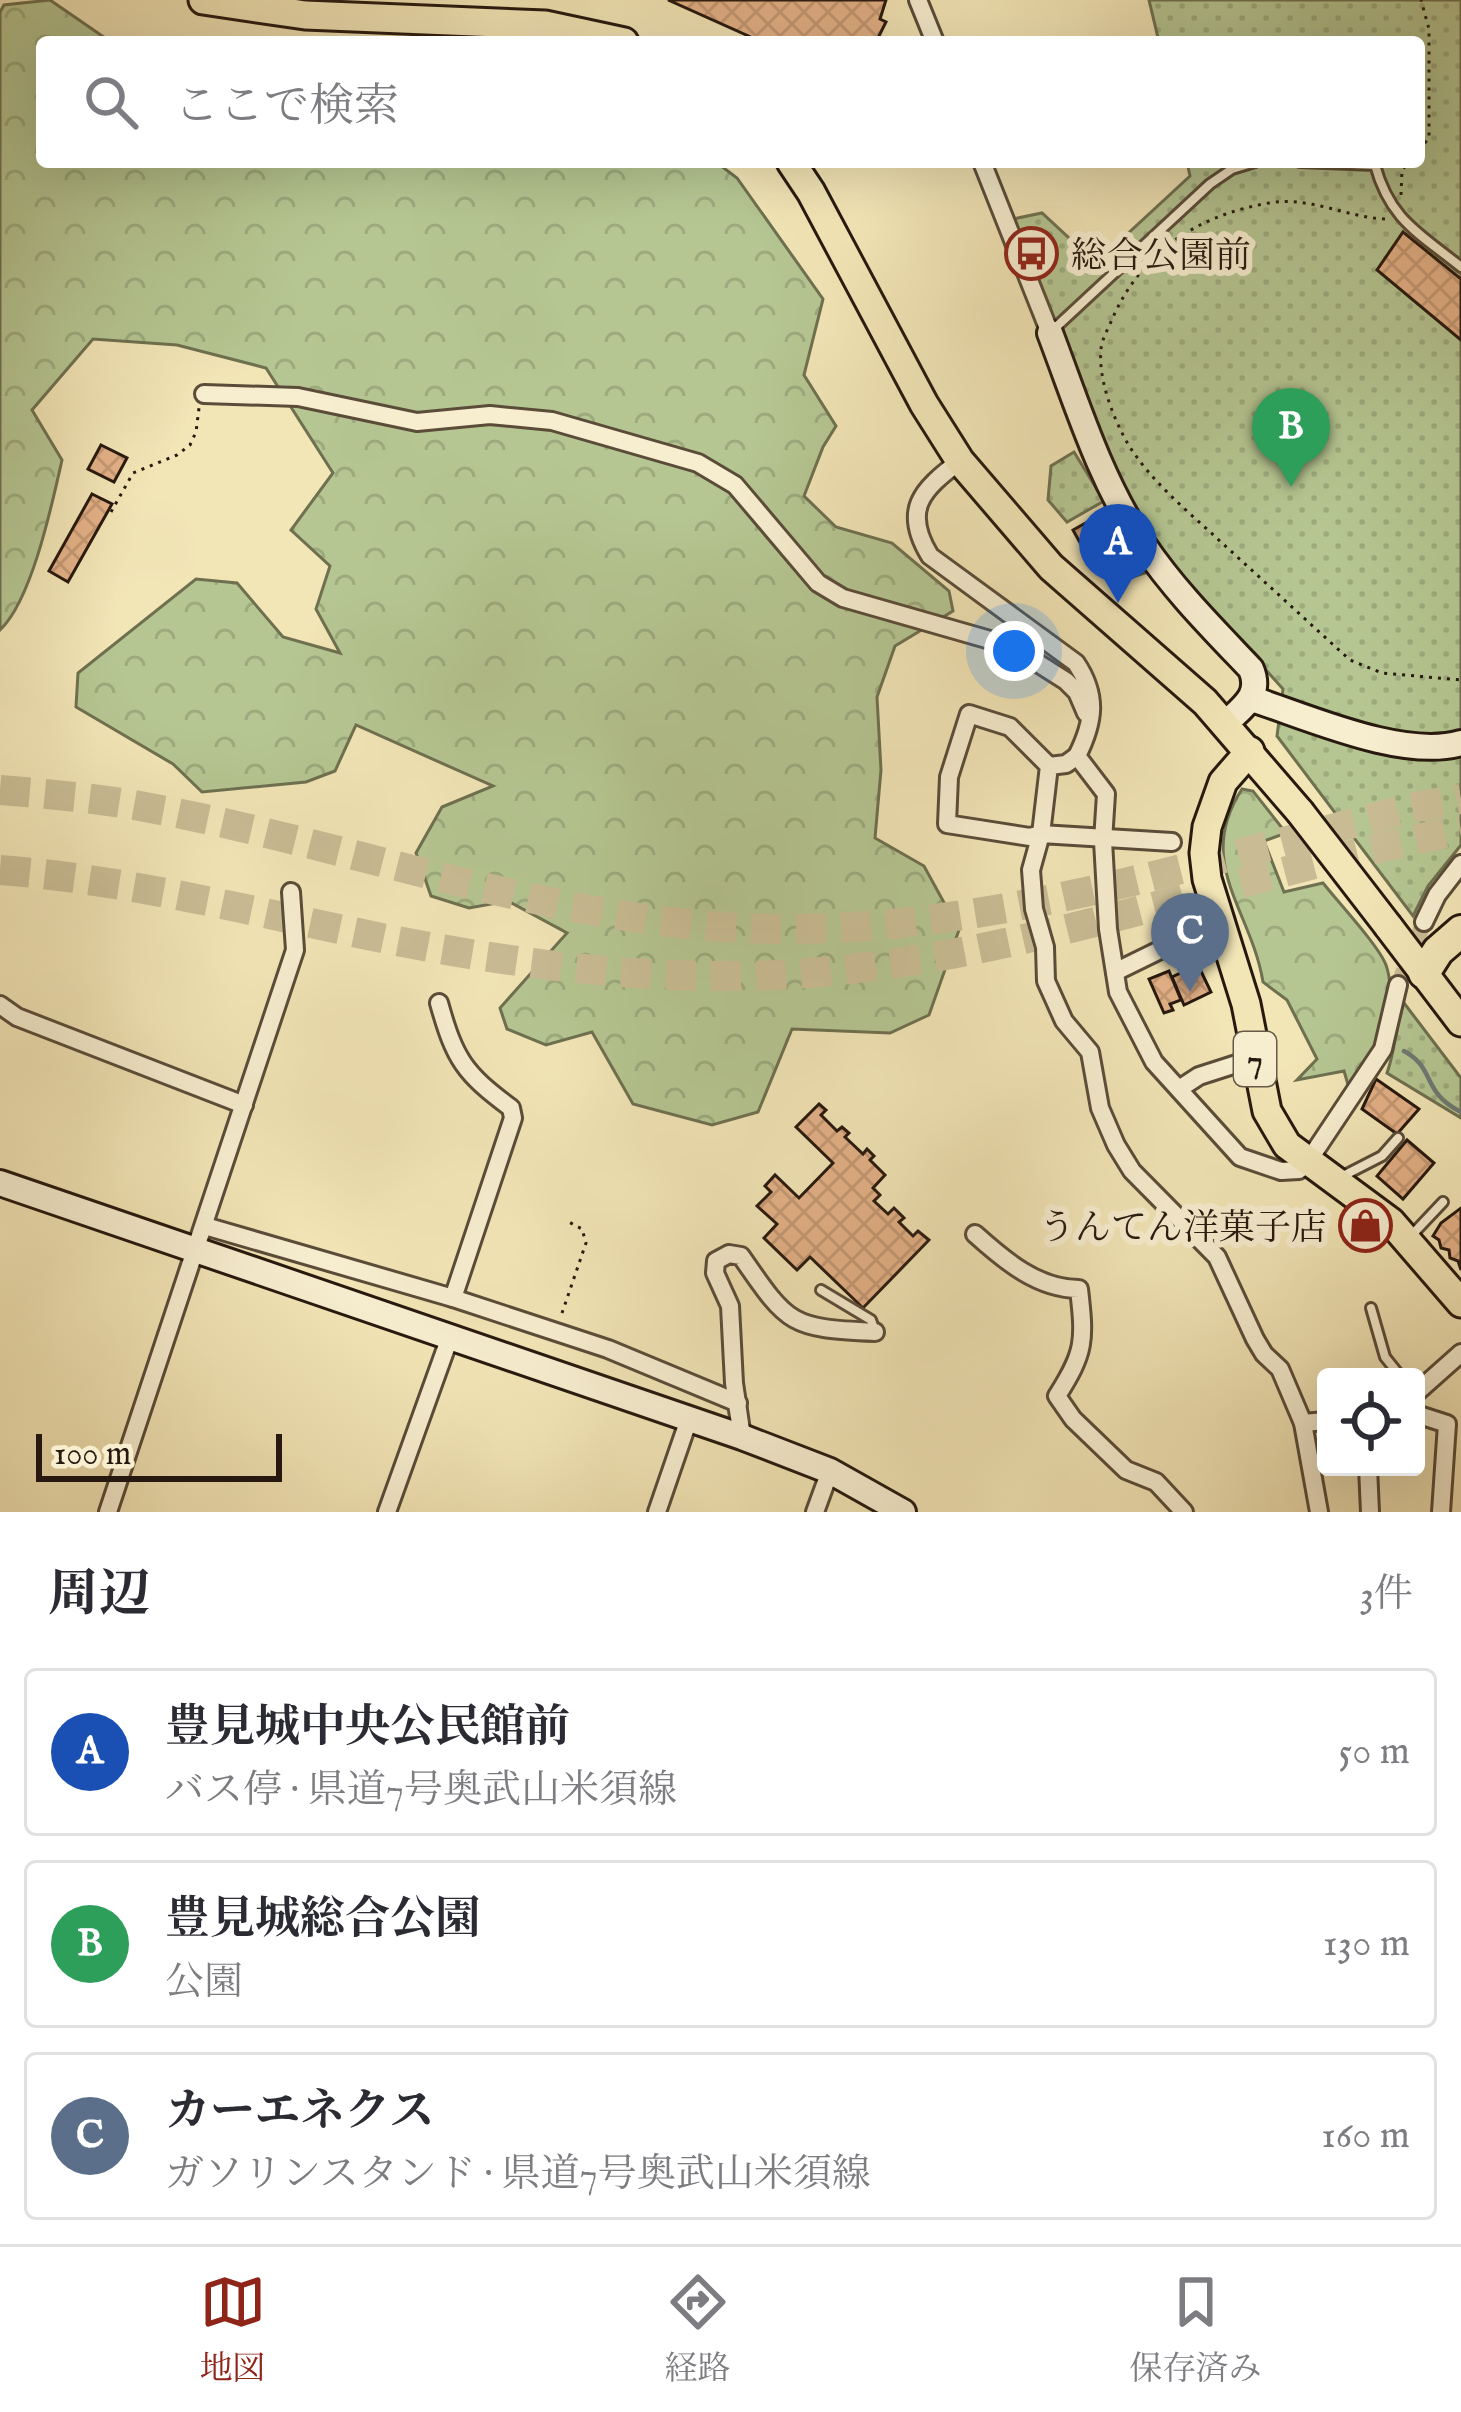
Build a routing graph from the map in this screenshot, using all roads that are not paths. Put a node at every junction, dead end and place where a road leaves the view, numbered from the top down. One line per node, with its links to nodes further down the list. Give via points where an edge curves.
1 (202, 0): 3 (main road, via 305,15)
2 (918, 0): 5 (street)
3 (425, 9): 4 (main road)
4 (596, 36)
5 (933, 36)
6 (794, 168): 13 (main road)
7 (984, 168): 11 (street)
8 (1235, 168): 11 (lane)
9 (1376, 168): 10 (lane, via 1384,197)
10 (1461, 267)
11 (1050, 333): 14 (street, via 1104,473 1140,539 1251,669)
12 (204, 394): 16 (street, via 298,398 417,422 490,415 552,421 698,464 735,484 818,583 843,598 1011,646 1077,692)
13 (960, 461): 15 (main road, via 1052,567); 16 (street, via 922,496 919,537 930,556 1076,663 1088,682)
14 (1252, 699): 15 (street); 17 (street, via 1373,737)
15 (1226, 723): 19 (main road)
16 (1090, 725): 18 (street)
17 (1461, 742)
18 (1077, 756): 20 (street); 22 (street, via 1106,794)
19 (1259, 761): 26 (main road, 7, via 1223,782 1207,827 1205,867); 31 (main road, bridge, via 1388,926)
20 (1049, 766): 21 (street); 21 (street, via 1010,727 969,714 949,777 947,824)
21 (1041, 834): 22 (street); 59 (street, via 1031,870 1046,981 1090,1052 1116,1145 1216,1256)
22 (1103, 841): 23 (street); 30 (street)
23 (1172, 842)
24 (1461, 864): 27 (street)
25 (291, 892): 37 (street, via 295,950)
26 (1219, 919): 30 (street, via 1175,927 1166,947); 35 (main road, 7)
27 (1424, 922)
28 (1461, 931): 31 (highway)
29 (1461, 957): 31 (highway)
30 (1115, 972): 36 (street, via 1128,1016)
31 (1411, 979): 34 (main road); 39 (street, via 1383,1049)
32 (439, 1003): 47 (street, via 459,1060 513,1118)
33 (0, 1005): 37 (street)
34 (1461, 1022)
35 (1255, 1058): 36 (street); 39 (main road, 7, via 1267,1111)
36 (1179, 1089): 39 (street, via 1240,1156 1281,1172)
37 (244, 1106): 44 (street)
38 (1398, 1138): 40 (lane)
39 (1307, 1163): 40 (main road, 7)
40 (1335, 1182): 45 (main road, 7)
41 (0, 1183): 44 (street)
42 (1443, 1202): 45 (lane)
43 (975, 1234): 68 (street, via 1054,1289 1079,1289 1080,1360 1057,1396 1126,1469 1156,1482)
44 (201, 1238): 47 (street); 51 (street); 63 (street)
45 (1408, 1239): 48 (main road, 7)
46 (821, 1290): 50 (lane, via 871,1320)
47 (453, 1298): 55 (street)
48 (1461, 1303)
49 (1371, 1308): 53 (lane)
50 (875, 1332): 55 (street, via 814,1329 784,1314 742,1256 729,1254 716,1261 715,1274 730,1306)
51 (450, 1337): 57 (street); 64 (street)
52 (1461, 1353): 54 (street)
53 (1393, 1368)
54 (1425, 1385)
55 (738, 1403): 60 (street)
56 (1425, 1417): 71 (street, via 1447,1424)
57 (689, 1419): 60 (street); 65 (street)
58 (1317, 1422): 59 (street)
59 (1303, 1423): 69 (street)
60 (742, 1437): 61 (street)
61 (830, 1471): 66 (street); 67 (street)
62 (1368, 1476): 70 (street)
63 (108, 1512)
64 (387, 1512)
65 (657, 1512)
66 (815, 1512)
67 (903, 1512)
68 (1184, 1512)
69 (1319, 1512)
70 (1370, 1512)
71 (1441, 1512)

